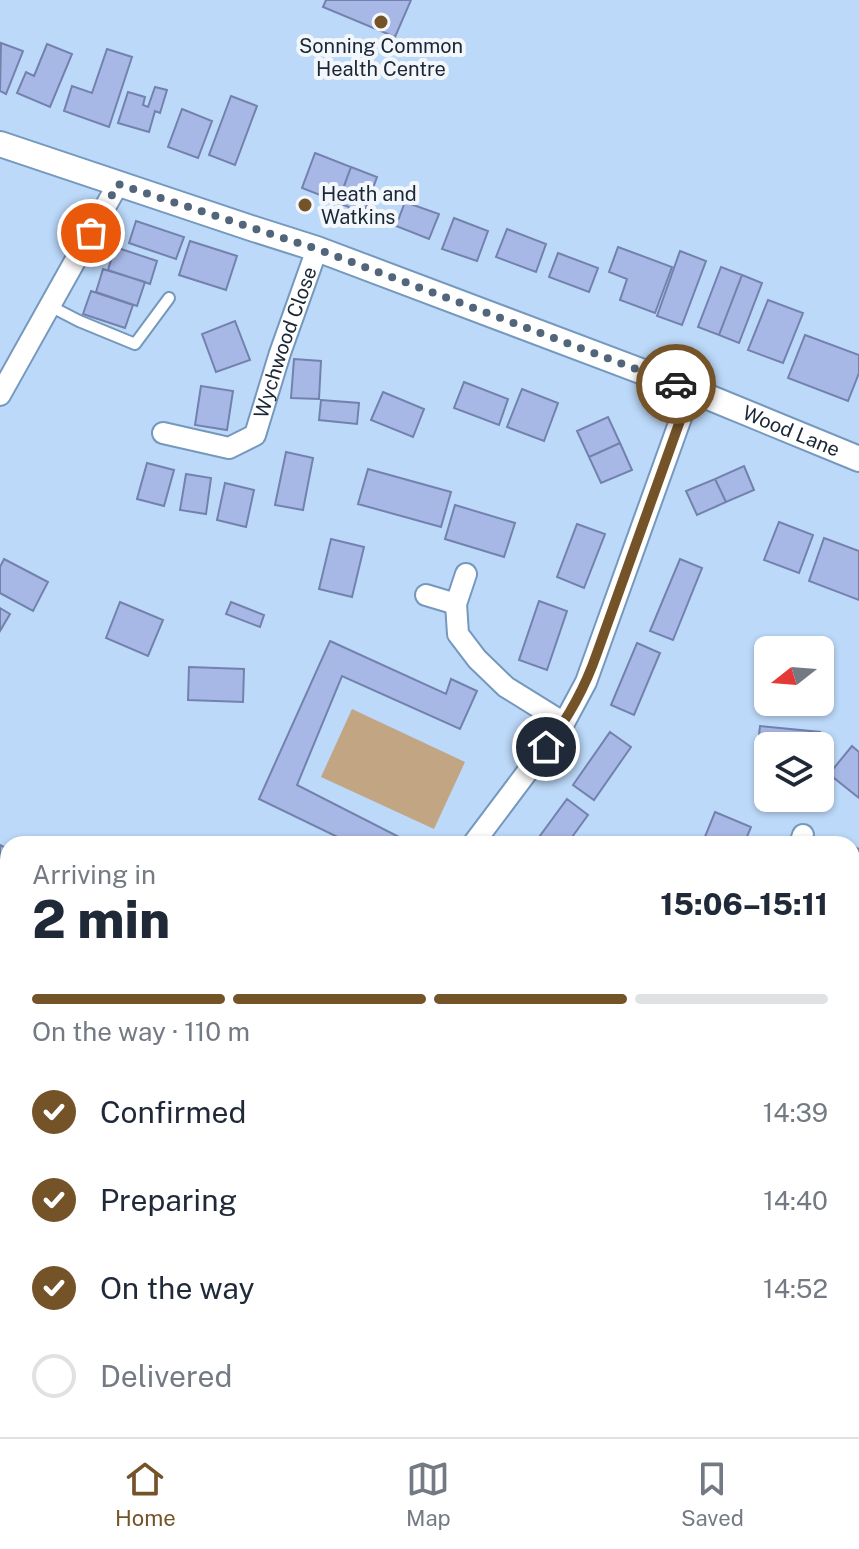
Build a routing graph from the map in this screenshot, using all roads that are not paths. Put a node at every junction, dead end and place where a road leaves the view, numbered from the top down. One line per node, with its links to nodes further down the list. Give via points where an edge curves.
1 (0, 144): 2 (street, Wood Lane)
2 (118, 184): 3 (street, Wood Lane); 5 (street)
3 (317, 249): 6 (street, Wood Lane); 8 (street, Wychwood Close, via 255,435 229,448)
4 (169, 298): 5 (lane, via 135,344)
5 (50, 306): 7 (street)
6 (691, 390): 9 (street, Wood Lane); 13 (street, via 586,682)
7 (0, 395)
8 (163, 433)
9 (859, 459)
10 (466, 574): 12 (street)
11 (426, 595): 12 (street)
12 (456, 604): 13 (street, via 458,634 477,659 506,687)
13 (564, 723): 14 (street)
14 (479, 836)

